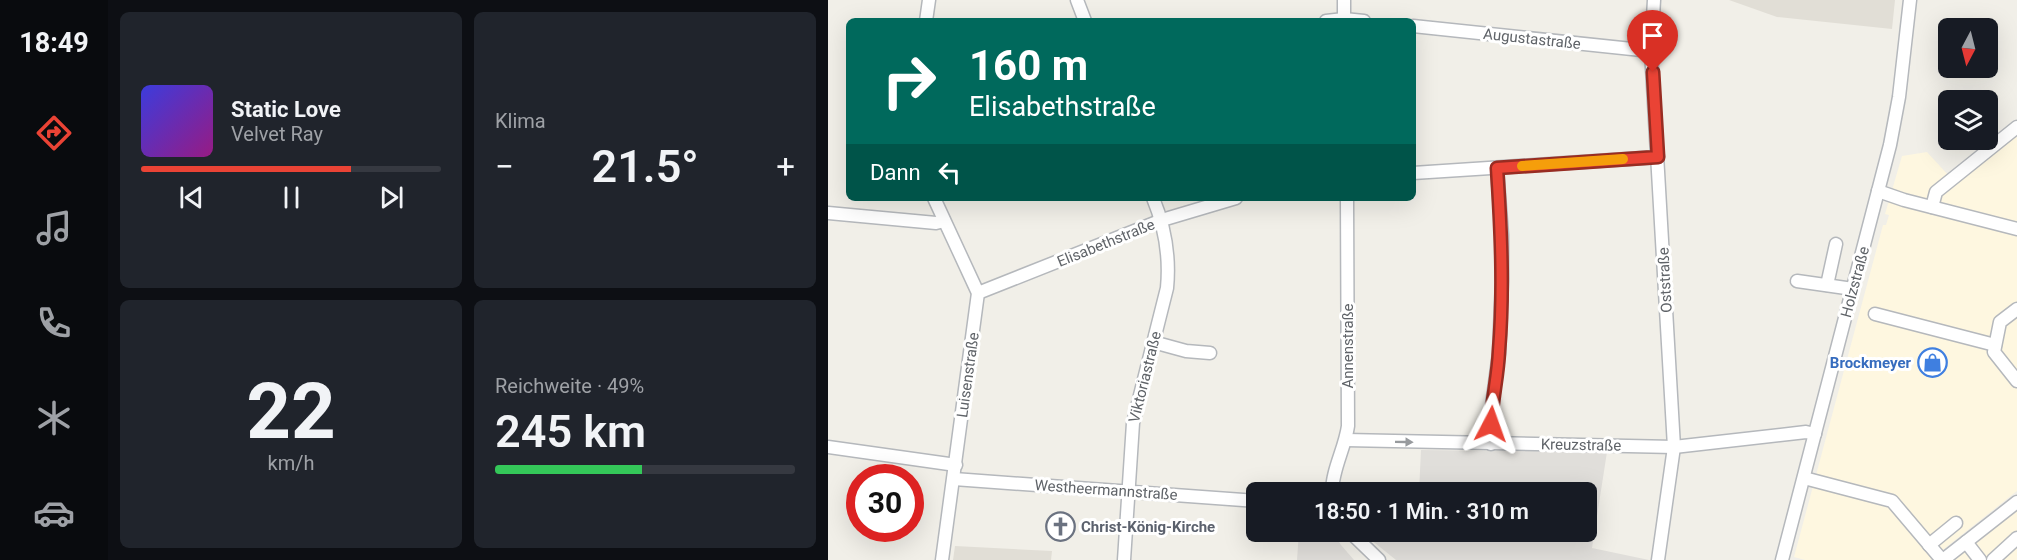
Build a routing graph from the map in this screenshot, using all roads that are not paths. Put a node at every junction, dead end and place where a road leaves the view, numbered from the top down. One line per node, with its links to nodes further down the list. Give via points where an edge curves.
1 (929, 0): 6 (street)
2 (1077, 0): 7 (street)
3 (1344, 0): 8 (street)
4 (1654, 0): 10 (street, Oststraße)
5 (1910, 0): 15 (street, Holzstraße, via 1899,97)
6 (927, 18)
7 (1084, 18)
8 (1344, 18)
9 (1416, 26): 10 (street, Augustastraße)
10 (1652, 51): 12 (street, Oststraße)
11 (2017, 127): 20 (street, via 1936,192)
12 (1658, 157): 13 (street); 40 (street, Oststraße)
13 (1497, 168): 14 (street); 38 (street, via 1502,280)
14 (1416, 173)
15 (1878, 190): 20 (street); 28 (street, Holzstraße)
16 (935, 201): 23 (street)
17 (1154, 201): 22 (street, Viktoriastraße)
18 (1226, 201): 22 (street, Elisabethstraße)
19 (1347, 201): 37 (street, Annenstraße)
20 (1932, 207): 24 (street)
21 (828, 213): 23 (street)
22 (1162, 220): 29 (street, Elisabethstraße); 32 (street, Viktoriastraße, via 1168,275)
23 (944, 221): 29 (street)
24 (2017, 229)
25 (1836, 244): 27 (street)
26 (1797, 281): 27 (street)
27 (1827, 285): 28 (street)
28 (1853, 289): 36 (street, Holzstraße)
29 (978, 293): 41 (street, Luisenstraße)
30 (2017, 309): 33 (street, via 2000,322)
31 (1875, 315): 33 (street)
32 (1153, 342): 34 (street); 45 (street, Viktoriastraße, via 1132,423)
33 (1995, 345): 35 (street, via 1994,352)
34 (1210, 353)
35 (2017, 381)
36 (1815, 434): 40 (street, Kreuzstraße); 42 (street, Holzstraße)
37 (1346, 440): 38 (street, Kreuzstraße, one-way to 38); 44 (street, Annenstraße)
38 (1491, 444): 40 (street, Kreuzstraße)
39 (828, 447): 41 (street)
40 (1674, 447): 56 (street, Oststraße)
41 (956, 465): 43 (street, Luisenstraße)
42 (1804, 478): 52 (street, via 1892,501); 57 (street, Holzstraße)
43 (954, 479): 45 (street, Westheermannstraße); 53 (street, Luisenstraße)
44 (1333, 482)
45 (1127, 492): 46 (street, Westheermannstraße); 54 (street, Viktoriastraße)
46 (1246, 500)
47 (2017, 502): 51 (street)
48 (1956, 523): 52 (street)
49 (2017, 538): 60 (street)
50 (1360, 542): 55 (street)
51 (1966, 542): 58 (street); 59 (street)
52 (1929, 545): 58 (street)
53 (942, 560)
54 (1124, 560)
55 (1379, 560)
56 (1658, 560)
57 (1782, 560)
58 (1943, 560)
59 (1980, 560)
60 (1993, 560)

